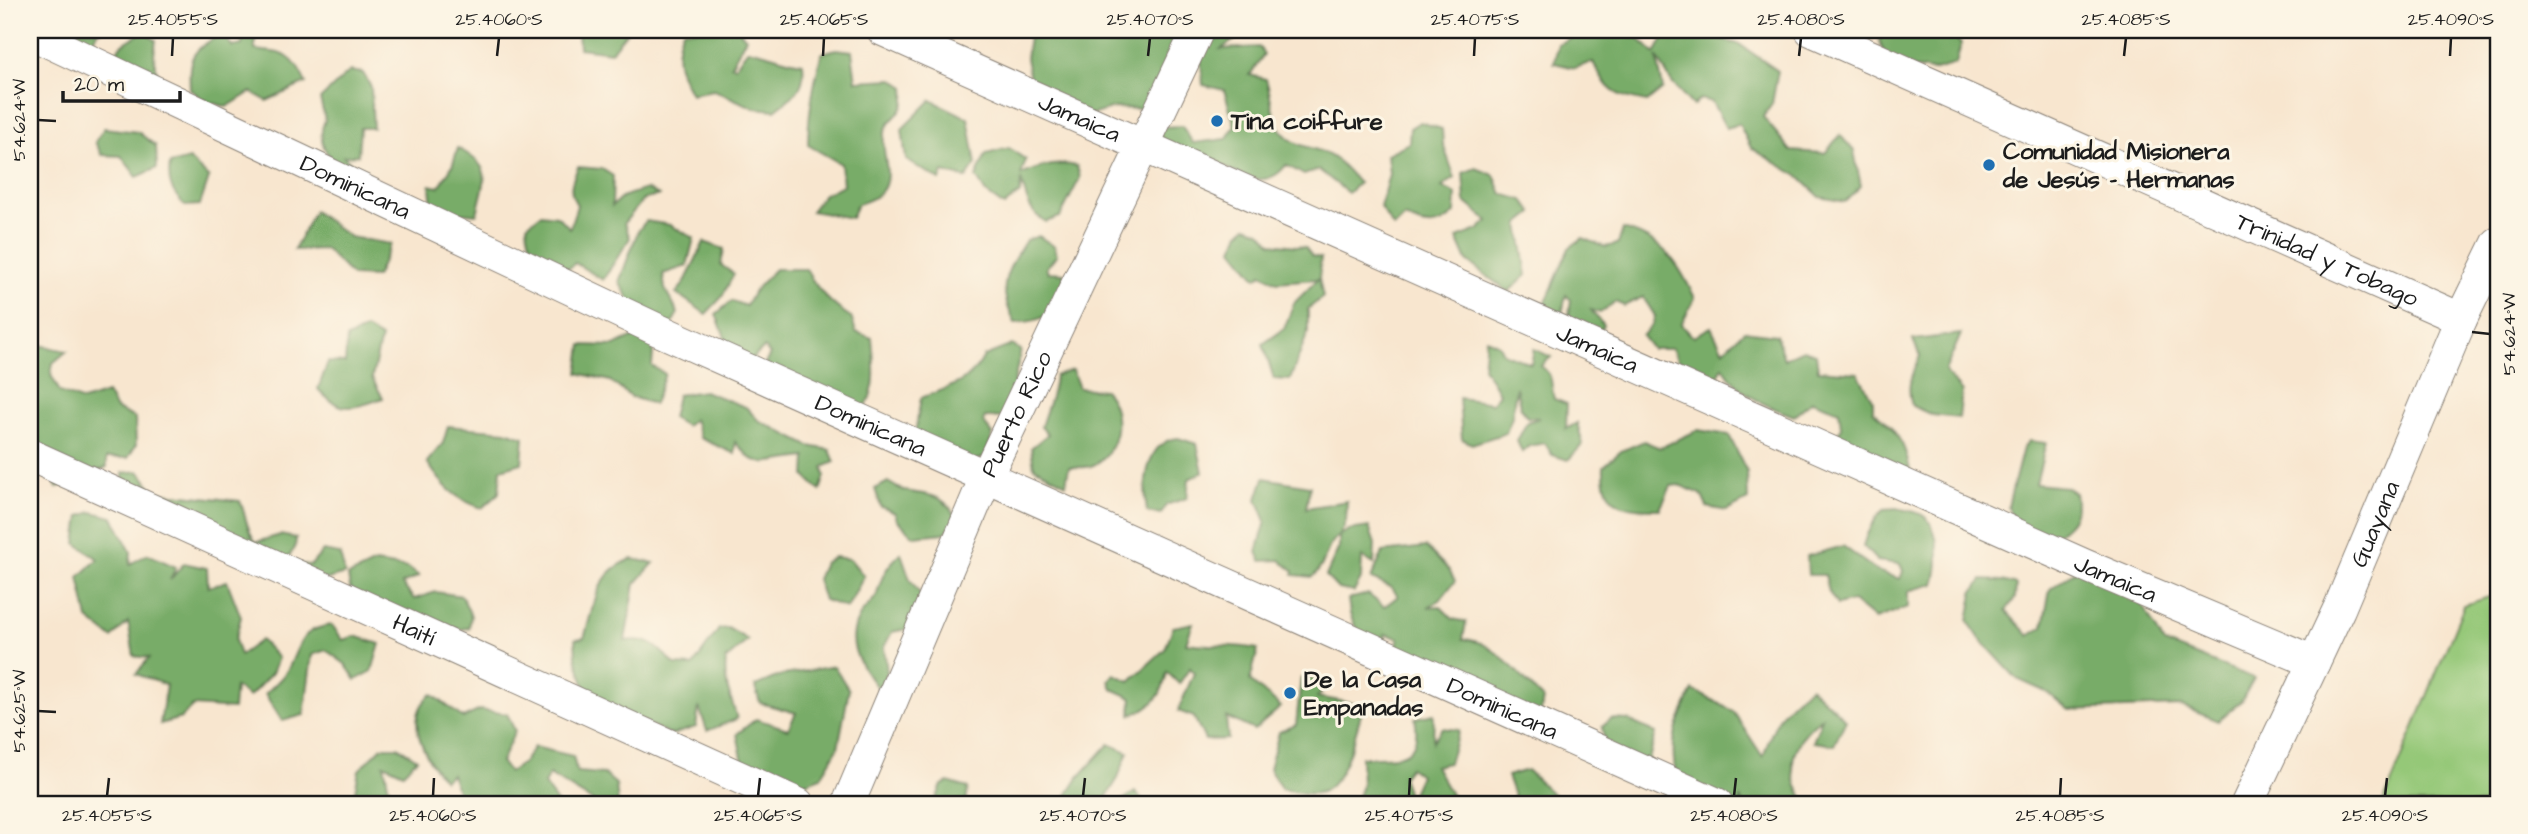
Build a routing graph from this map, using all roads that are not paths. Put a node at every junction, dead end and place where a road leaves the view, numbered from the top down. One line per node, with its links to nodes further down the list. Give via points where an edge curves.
1 (883, 30): 5 (street, Jamaica)
2 (1198, 30): 5 (street, Puerto Rico)
3 (1811, 30): 7 (street, Trinidad y Tobago)
4 (30, 33): 9 (street, Dominicana, via 654,328)
5 (1143, 145): 9 (street, Puerto Rico); 10 (street, Jamaica, via 2118,580)
6 (2498, 243): 7 (street, Guayana)
7 (2461, 319): 10 (street, Guayana)
8 (30, 455): 11 (street, Haití)
9 (986, 477): 12 (street, Puerto Rico); 13 (street, Dominicana)
10 (2314, 662): 14 (street, Guayana)
11 (798, 804)
12 (848, 804)
13 (1717, 804)
14 (2247, 804)

